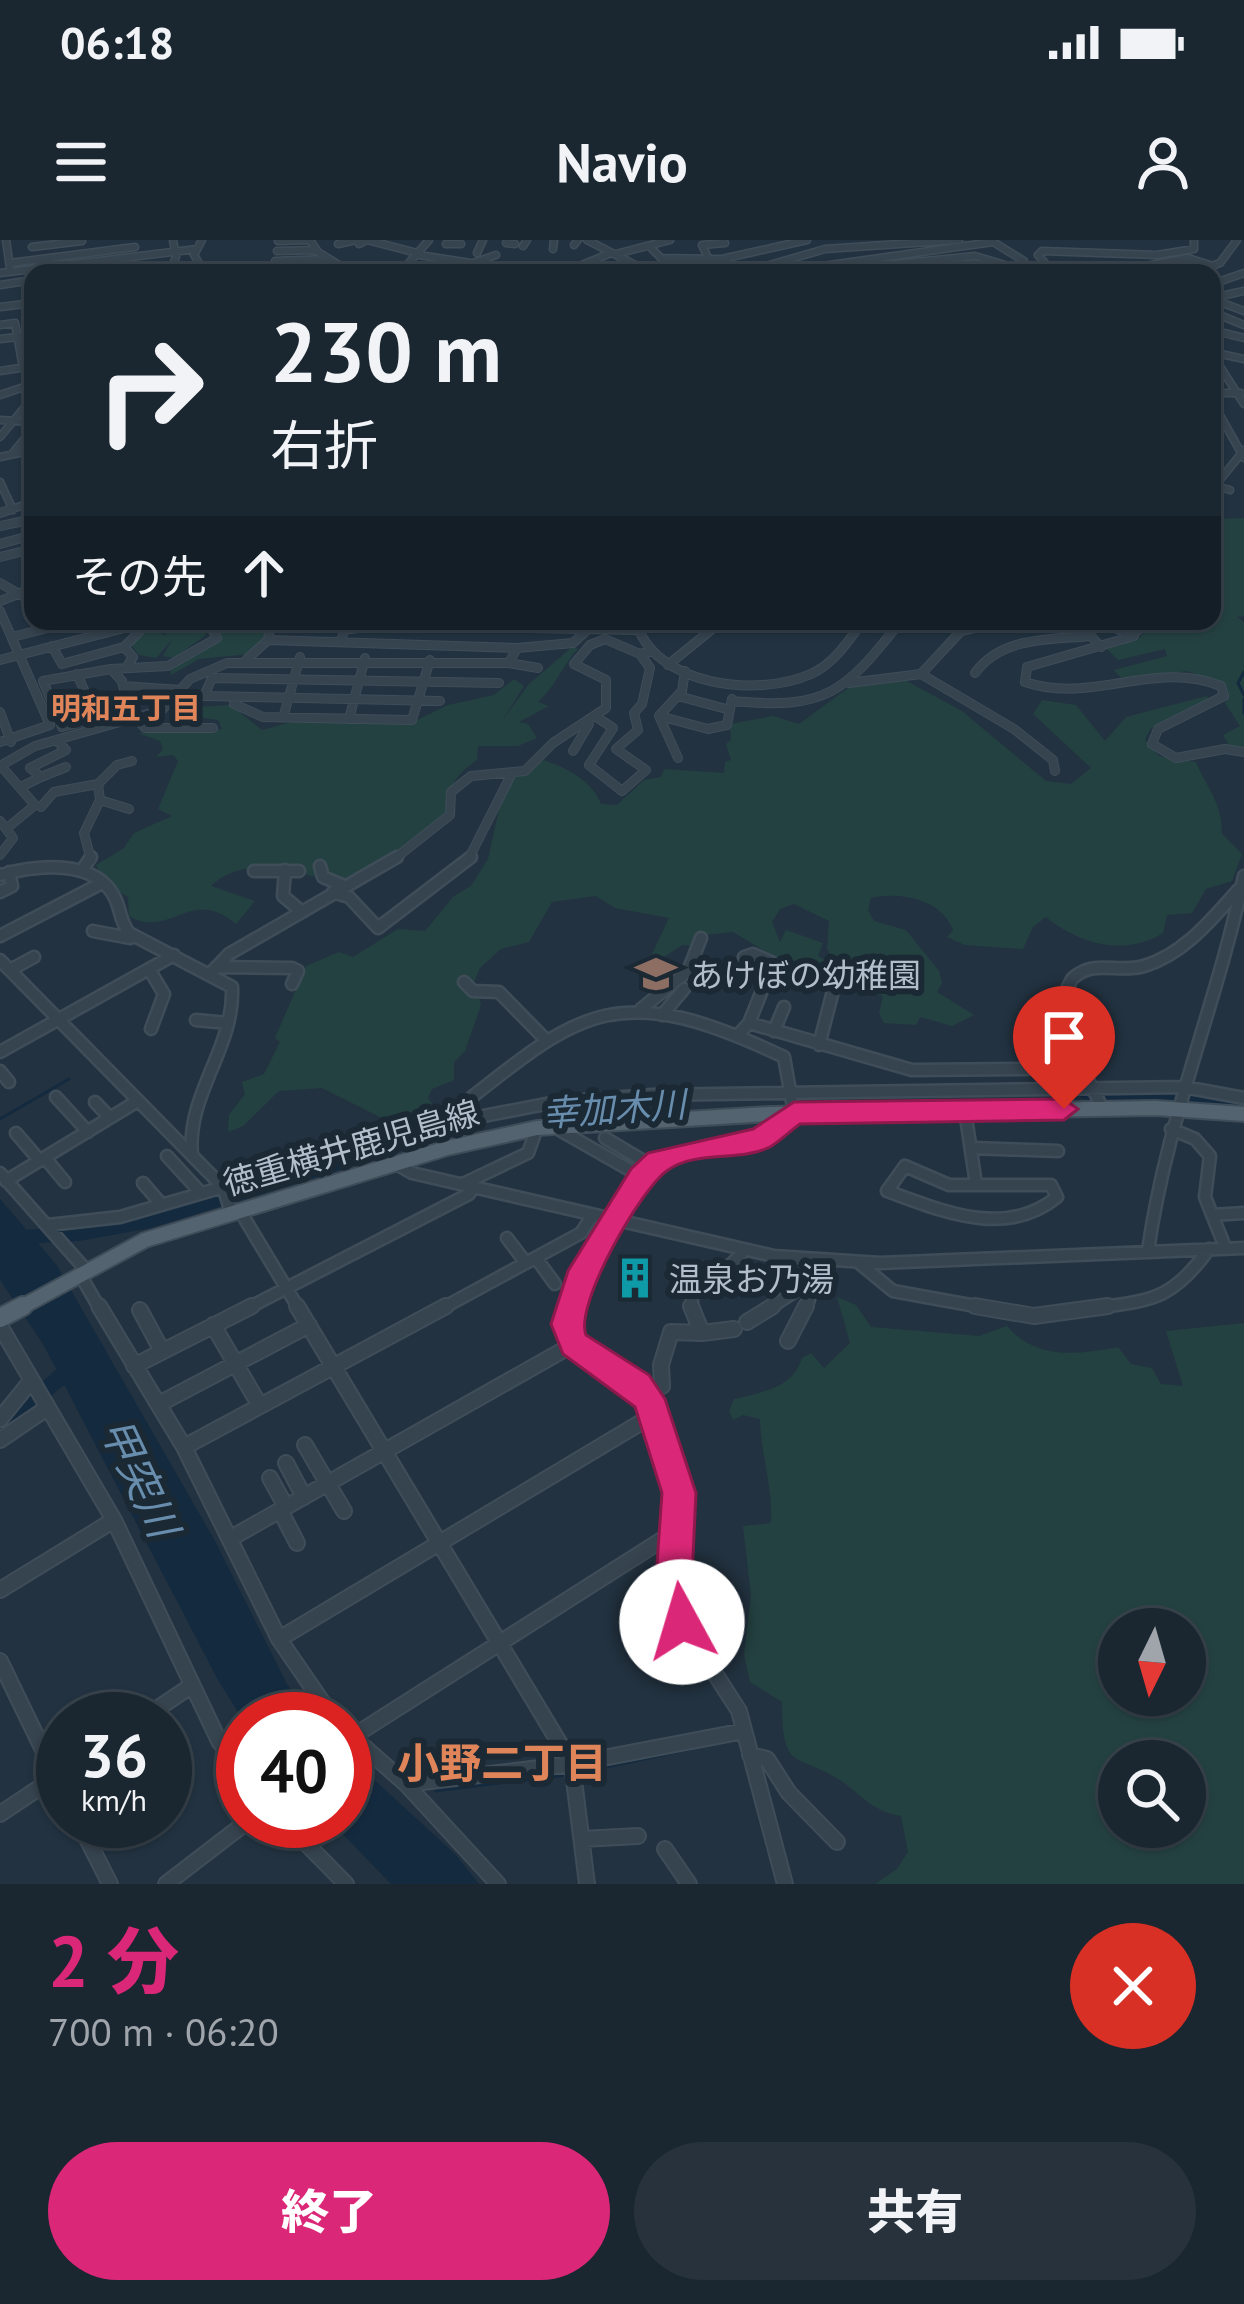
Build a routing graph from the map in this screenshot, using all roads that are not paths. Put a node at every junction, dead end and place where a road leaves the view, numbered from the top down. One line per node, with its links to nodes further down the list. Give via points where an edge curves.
1 (5, 240): 89 (street)
2 (82, 240): 25 (street); 47 (street)
3 (108, 240): 41 (street)
4 (173, 240): 43 (street)
5 (202, 240): 34 (street)
6 (310, 240): 18 (street); 42 (street)
7 (429, 240): 49 (street)
8 (482, 240): 48 (street)
9 (670, 240): 38 (street)
10 (748, 240): 45 (street)
11 (807, 240): 19 (street)
12 (820, 240): 39 (street)
13 (847, 240): 36 (street)
14 (873, 240): 37 (street)
15 (959, 240): 46 (street)
16 (1010, 240): 23 (street)
17 (1194, 240): 85 (street, via 1194,249 1164,256 1042,251)
18 (278, 241): 44 (street)
19 (797, 241): 28 (street); 53 (street)
20 (358, 242): 30 (street); 49 (street)
21 (579, 242): 55 (street)
22 (725, 242): 52 (street); 61 (street, via 702,245)
23 (995, 242): 46 (street); 84 (street)
24 (1235, 242): 40 (street)
25 (32, 243): 60 (street)
26 (134, 243): 41 (street); 51 (street)
27 (506, 243): 33 (street)
28 (773, 243): 45 (street); 59 (street)
29 (901, 243): 37 (street); 46 (street)
30 (338, 244)
31 (446, 244): 32 (street)
32 (461, 244)
33 (519, 244)
34 (197, 248): 43 (street); 66 (street)
35 (681, 248): 58 (street)
36 (854, 248): 37 (street); 39 (street)
37 (880, 248)
38 (652, 249): 55 (street); 58 (street)
39 (825, 249): 53 (street); 54 (street)
40 (1244, 249)
41 (111, 250): 47 (street)
42 (316, 250): 44 (street); 56 (street)
43 (176, 251): 51 (street); 65 (street)
44 (277, 251): 67 (street)
45 (753, 251): 52 (street); 78 (street)
46 (928, 252): 54 (street)
47 (84, 253): 63 (street)
48 (477, 253)
49 (420, 254): 57 (street); 70 (street)
50 (496, 255): 62 (street)
51 (138, 256): 63 (street); 64 (street)
52 (732, 256): 61 (street); 77 (street)
53 (805, 256): 59 (street)
54 (836, 257): 81 (street)
55 (617, 258): 74 (street); 75 (street)
56 (329, 259): 68 (street); 69 (street)
57 (435, 259): 62 (street); 71 (street); 72 (street)
58 (685, 259): 61 (street)
59 (787, 259): 79 (street); 80 (street)
60 (34, 260): 63 (street); 89 (street)
61 (709, 260): 76 (street)
62 (473, 263): 73 (street)
63 (69, 264)
64 (140, 264)
65 (172, 264)
66 (199, 264)
67 (270, 264)
68 (292, 264)
69 (337, 264)
70 (409, 264)
71 (436, 264)
72 (443, 264)
73 (499, 264)
74 (590, 264)
75 (633, 264)
76 (712, 264)
77 (738, 264)
78 (759, 264)
79 (768, 264)
80 (795, 264)
81 (819, 264)
82 (881, 264): 83 (street, via 982,256)
83 (1005, 264)
84 (1023, 264)
85 (1044, 264)
86 (1161, 264): 87 (street)
87 (1207, 264)
88 (24, 266): 89 (street)
89 (10, 267): 90 (street)
90 (0, 273)
91 (0, 325): 93 (street, via 16,323)
92 (24, 336): 93 (street)
93 (18, 337): 94 (street); 96 (street)
94 (0, 339)
95 (1221, 365): 98 (street)
96 (22, 368): 97 (street)
97 (0, 370)
98 (1241, 393): 99 (street)
99 (1244, 404)
100 (24, 409): 103 (street)
101 (1221, 417): 104 (street)
102 (0, 420): 103 (street)
103 (14, 421): 105 (street); 107 (street)
104 (1223, 421): 106 (street); 110 (street)
105 (24, 423)
106 (1221, 424)
107 (0, 437)
108 (24, 437): 111 (street)
109 (24, 452): 111 (street)
110 (1242, 452): 113 (street)
111 (12, 454): 112 (street)
112 (0, 457)
113 (1221, 478)
114 (0, 482): 115 (street)
115 (4, 496): 117 (street)
116 (24, 505): 117 (street)
117 (13, 510): 118 (street)
118 (0, 513)
119 (0, 583): 121 (street)
120 (24, 591): 121 (street)
121 (15, 593): 122 (street); 123 (street)
122 (24, 598)
123 (0, 601)
124 (0, 610): 142 (street)
125 (31, 630): 142 (street)
126 (82, 630): 143 (street)
127 (107, 630): 143 (street)
128 (138, 630): 150 (street)
129 (213, 630): 161 (street, via 218,638 168,666)
130 (270, 630): 144 (street)
131 (344, 630): 146 (street)
132 (435, 630): 148 (street)
133 (589, 630): 152 (street, via 561,649)
134 (637, 630): 153 (street)
135 (711, 630): 162 (street)
136 (854, 630): 174 (street, via 815,672)
137 (893, 630): 173 (street)
138 (974, 630): 168 (street, via 952,636)
139 (1122, 630): 141 (street)
140 (1138, 630): 141 (street)
141 (1133, 634): 151 (street)
142 (12, 637): 154 (street)
143 (87, 638): 149 (street)
144 (268, 640): 145 (street); 155 (street)
145 (305, 641): 146 (street); 157 (street)
146 (341, 641): 147 (street)
147 (369, 642): 148 (street); 158 (street)
148 (433, 643): 152 (street); 159 (street)
149 (52, 646): 150 (street, via 62,664); 154 (street)
150 (124, 647): 161 (street, via 133,657)
151 (1101, 647): 166 (street, via 1091,636 1014,646 991,653); 195 (street, via 1027,667 1023,678 1057,693 1205,676 1224,696 1158,729 1152,744 1183,759)
152 (517, 648): 160 (street)
153 (645, 653): 162 (street); 190 (street, via 605,639 575,658 606,680 606,708); 190 (street, via 650,668 634,713 638,730 616,749 646,770 622,791 589,765 613,728)
154 (20, 655): 156 (street); 193 (street, via 50,725)
155 (247, 659): 157 (street); 176 (street, via 207,669)
156 (0, 660)
157 (299, 660): 158 (street); 169 (street)
158 (364, 661): 159 (street); 170 (street)
159 (429, 662): 160 (street); 171 (street)
160 (509, 663): 163 (street)
161 (128, 664): 164 (street)
162 (668, 664): 165 (street)
163 (538, 668)
164 (110, 669): 167 (street); 175 (street)
165 (685, 671): 174 (street); 177 (street)
166 (976, 673)
167 (77, 674): 187 (street); 187 (street, via 43,681 62,727)
168 (921, 674): 173 (street); 201 (street, via 1014,729 1053,760)
169 (293, 679): 170 (street); 178 (street, via 212,678 204,696); 179 (street)
170 (359, 680): 171 (street); 180 (street)
171 (425, 682): 172 (street); 181 (street)
172 (499, 683)
173 (849, 683): 183 (street, via 836,697 808,704)
174 (734, 684): 183 (street)
175 (123, 686): 176 (street); 187 (street, via 129,710)
176 (180, 690): 185 (street, via 162,710)
177 (678, 696): 183 (street); 186 (street)
178 (236, 697): 179 (street); 188 (street, via 248,715)
179 (288, 698): 180 (street); 188 (street)
180 (355, 699): 181 (street); 189 (street)
181 (422, 700): 182 (street); 189 (street, via 412,720)
182 (440, 701)
183 (731, 705): 186 (street, via 727,724 708,728)
184 (0, 712): 193 (street)
185 (135, 716): 191 (street, via 145,728); 192 (street)
186 (659, 716): 197 (street)
187 (96, 717)
188 (283, 718): 189 (street)
189 (350, 719)
190 (593, 721): 194 (street); 202 (street)
191 (213, 728)
192 (56, 740): 196 (street); 203 (street, via 66,750 30,768)
193 (5, 741): 196 (street)
194 (573, 752)
195 (1244, 752)
196 (15, 754): 199 (street)
197 (678, 758)
198 (132, 761): 204 (street)
199 (0, 764): 205 (street)
200 (66, 767): 203 (street)
201 (1055, 771)
202 (512, 774): 219 (street, via 471,776 453,788 450,814 435,831); 219 (street, via 500,784 481,846 388,923 378,928)
203 (41, 778): 205 (street)
204 (98, 784): 206 (street); 207 (street, via 54,792)
205 (21, 788): 209 (street, via 34,808)
206 (100, 800): 208 (street); 212 (street, via 84,832 92,860)
207 (41, 807)
208 (129, 809)
209 (3, 825): 210 (street, via 13,838)
210 (0, 855)
211 (320, 866): 219 (street)
212 (82, 870): 216 (street, via 38,864); 218 (street)
213 (285, 870): 214 (street); 215 (street); 221 (street, via 283,896)
214 (254, 871)
215 (299, 871)
216 (4, 874): 220 (street, via 12,886)
217 (1243, 883): 250 (street, via 1201,936 1140,968 1089,967 1072,978 1060,1007); 252 (street)
218 (100, 884): 223 (street); 224 (street)
219 (339, 889): 221 (street)
220 (0, 892)
221 (302, 912): 232 (street)
222 (93, 931): 224 (street)
223 (0, 936)
224 (134, 936): 226 (street)
225 (701, 938): 238 (street, via 688,971)
226 (174, 955): 230 (street); 232 (street)
227 (34, 957): 231 (street)
228 (743, 957): 243 (street, via 773,963)
229 (0, 960): 231 (street)
230 (148, 969): 240 (street); 244 (street, via 164,994)
231 (10, 970): 240 (street)
232 (213, 970): 234 (street, via 292,968); 242 (street, via 232,988)
233 (464, 982): 247 (street, via 473,991 499,992)
234 (292, 985)
235 (684, 989): 239 (street)
236 (833, 991): 248 (street)
237 (784, 1007): 245 (street)
238 (640, 1009): 239 (street); 247 (street, via 602,1012)
239 (662, 1015): 246 (street)
240 (58, 1020): 249 (street); 257 (street)
241 (196, 1020): 242 (street)
242 (228, 1023): 267 (street)
243 (749, 1023): 245 (street); 246 (street)
244 (151, 1029)
245 (774, 1031): 248 (street)
246 (738, 1035): 255 (street, via 784,1057)
247 (545, 1040): 265 (street)
248 (819, 1045): 250 (street, via 911,1070 1026,1069)
249 (0, 1052)
250 (1070, 1060): 253 (street)
251 (56, 1097): 263 (street)
252 (1181, 1097): 253 (main road, 徳重横井鹿児島線); 253 (street); 254 (street); 259 (main road, 徳重横井鹿児島線); 262 (street)
253 (1099, 1098): 255 (street); 258 (main road, 徳重横井鹿児島線)
254 (1244, 1098)
255 (793, 1101): 258 (main road, 徳重横井鹿児島線); 261 (main road, 徳重横井鹿児島線); 265 (street, via 573,1100); 275 (street, via 760,1139 676,1154)
256 (94, 1102): 260 (street)
257 (136, 1102): 260 (street); 267 (street)
258 (965, 1111): 269 (street)
259 (1244, 1114)
260 (110, 1118): 263 (street)
261 (544, 1127): 265 (main road, 徳重横井鹿児島線); 275 (street); 280 (street, via 524,1158 470,1177)
262 (1171, 1129): 285 (street, via 1210,1156 1204,1191); 293 (street)
263 (88, 1132): 273 (street)
264 (16, 1133): 273 (street)
265 (441, 1135): 274 (main road, 徳重横井鹿児島線); 282 (street)
266 (604, 1138): 271 (street)
267 (181, 1139): 282 (street)
268 (638, 1141): 271 (street)
269 (971, 1148): 270 (street); 279 (street)
270 (1058, 1150)
271 (628, 1152): 275 (street)
272 (167, 1156): 281 (street)
273 (43, 1160): 276 (street); 277 (street)
274 (394, 1163): 280 (street); 282 (main road, 徳重横井鹿児島線)
275 (647, 1172): 287 (street)
276 (3, 1177): 288 (street)
277 (65, 1182)
278 (143, 1184): 283 (street)
279 (976, 1184): 279 (street, via 1052,1185 1058,1197 1018,1218 986,1218 887,1191 905,1166 950,1185)
280 (469, 1185): 286 (street); 301 (street, via 469,1194)
281 (201, 1193): 282 (street); 283 (street)
282 (228, 1198): 298 (main road, 徳重横井鹿児島線); 301 (street)
283 (162, 1205): 288 (street)
284 (1244, 1213): 285 (street)
285 (1212, 1215): 290 (street)
286 (592, 1216): 287 (street); 296 (street, via 581,1233)
287 (614, 1222): 294 (street); 308 (street, via 572,1296 566,1324)
288 (51, 1228): 298 (street)
289 (507, 1238): 296 (street)
290 (1225, 1247): 291 (street); 292 (street)
291 (1244, 1248)
292 (1209, 1249): 293 (street); 297 (street, via 1184,1284 1161,1298 1034,1316 893,1291)
293 (1148, 1251): 297 (street)
294 (743, 1252): 295 (street); 306 (street, via 715,1281 692,1291)
295 (805, 1258): 297 (street); 299 (street)
296 (531, 1261): 300 (street); 312 (street)
297 (859, 1263)
298 (83, 1265): 303 (main road, 徳重横井鹿児島線); 311 (street, via 82,1278)
299 (808, 1283): 306 (street, via 741,1325); 307 (street, via 800,1325)
300 (555, 1284)
301 (286, 1286): 304 (street); 305 (street)
302 (140, 1310): 309 (street)
303 (0, 1322): 313 (street)
304 (213, 1324): 309 (street); 310 (street)
305 (309, 1325): 310 (street); 312 (street)
306 (702, 1333): 314 (street, via 671,1332 662,1386)
307 (788, 1341)
308 (574, 1344): 314 (street); 323 (street)
309 (161, 1351): 311 (street)
310 (236, 1365): 315 (street); 316 (street)
311 (134, 1366): 315 (street)
312 (334, 1367): 316 (street); 323 (street)
313 (31, 1381): 317 (street); 319 (street)
314 (645, 1393): 318 (street)
315 (159, 1404): 322 (street)
316 (260, 1406): 322 (street)
317 (47, 1408): 320 (street); 330 (street)
318 (655, 1414): 331 (street, via 677,1481); 334 (street)
319 (0, 1420)
320 (0, 1440)
321 (305, 1445): 326 (street)
322 (184, 1447): 332 (street)
323 (384, 1451): 326 (street); 334 (street)
324 (286, 1462): 327 (street)
325 (270, 1478): 328 (street)
326 (328, 1483): 327 (street); 329 (street)
327 (304, 1497): 328 (street)
328 (283, 1509): 332 (street); 333 (street)
329 (344, 1511)
330 (114, 1520): 335 (street); 339 (street)
331 (680, 1529): 337 (street); 344 (street, via 674,1578 682,1622 728,1690)
332 (231, 1538): 336 (street)
333 (297, 1543)
334 (440, 1543): 336 (street); 337 (street)
335 (0, 1591)
336 (279, 1639): 341 (street)
337 (499, 1642): 342 (street); 348 (street)
338 (0, 1661): 343 (street)
339 (191, 1686): 340 (street); 345 (street)
340 (182, 1692)
341 (315, 1692)
342 (372, 1719)
343 (36, 1731)
344 (744, 1731): 347 (street); 348 (street)
345 (216, 1735)
346 (372, 1755): 349 (street)
347 (750, 1755): 354 (street, via 767,1759 784,1792); 365 (street)
348 (574, 1770): 349 (street); 353 (street)
349 (406, 1784): 362 (street)
350 (36, 1794): 351 (street)
351 (0, 1814)
352 (638, 1837): 353 (street)
353 (582, 1839): 363 (street)
354 (838, 1842)
355 (216, 1846): 361 (street)
356 (92, 1848): 360 (street)
357 (309, 1848): 359 (street)
358 (664, 1849): 364 (street)
359 (342, 1883)
360 (110, 1884)
361 (166, 1884)
362 (499, 1884)
363 (587, 1884)
364 (688, 1884)
365 (785, 1884)

